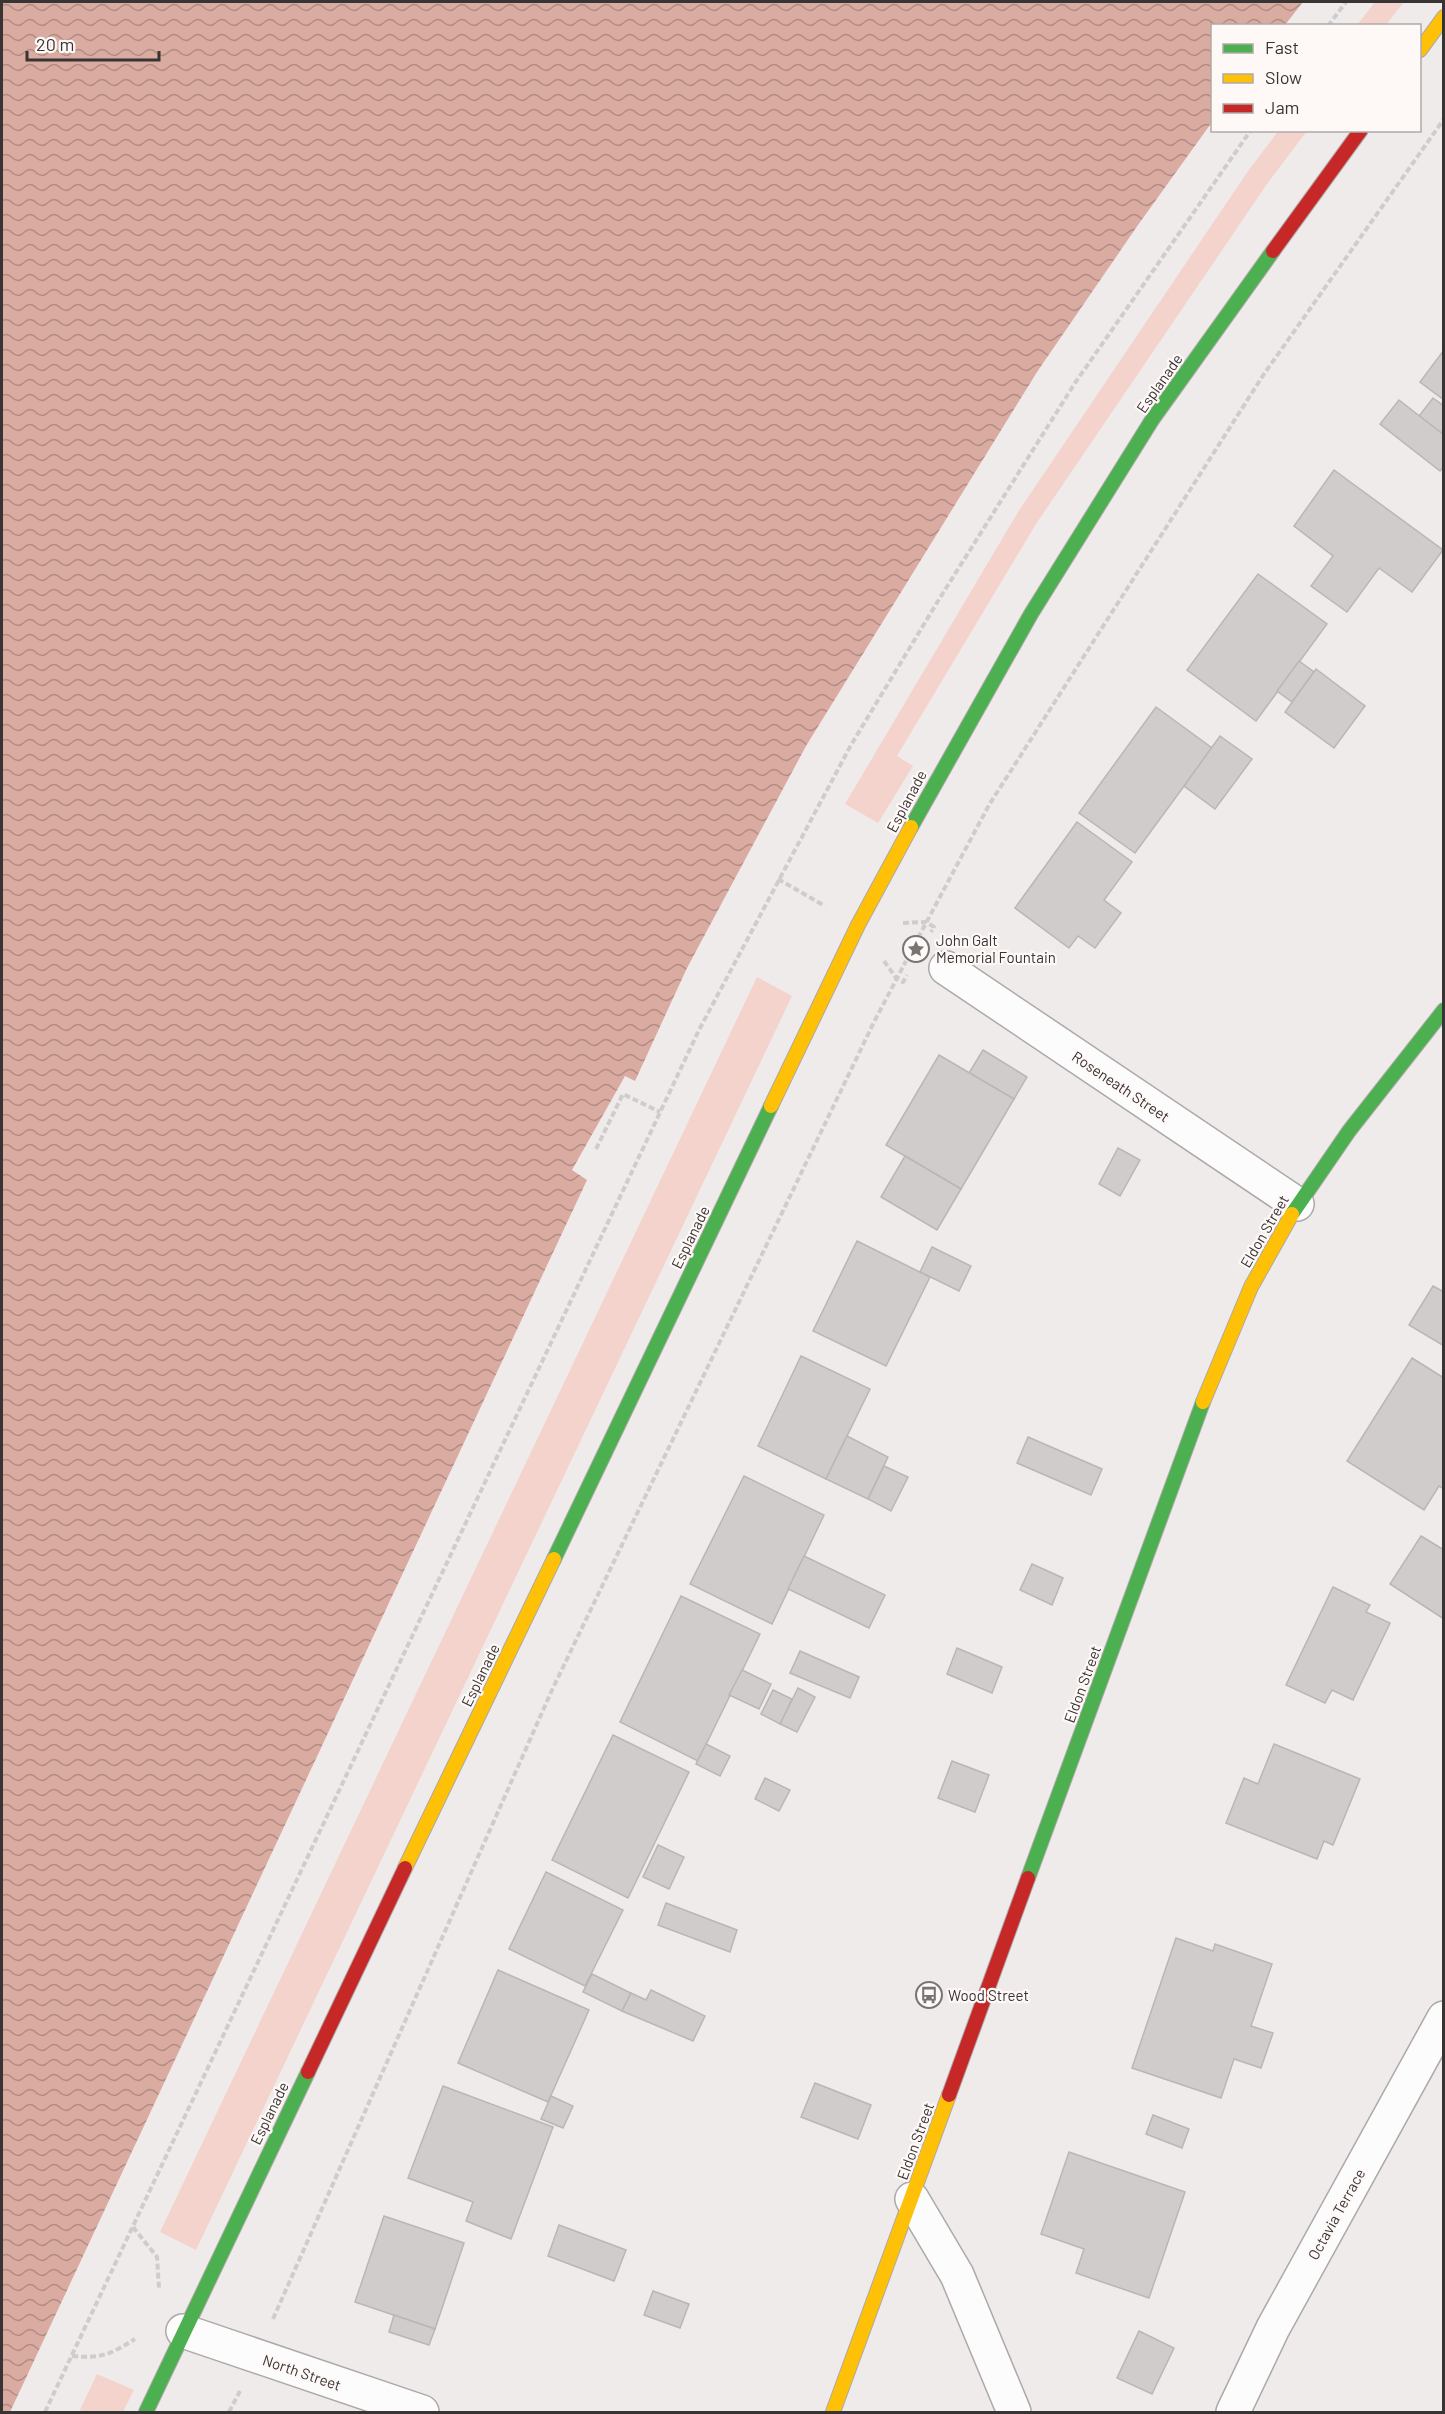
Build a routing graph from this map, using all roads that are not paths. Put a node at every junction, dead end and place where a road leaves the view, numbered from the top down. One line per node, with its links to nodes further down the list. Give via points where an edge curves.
1 (1443, 17): 2 (street)
2 (1421, 47)
3 (1360, 132): 9 (street, Esplanade, via 1152,420 1031,614 858,926)
4 (945, 968): 6 (street, Roseneath Street)
5 (1443, 1010): 6 (street, Eldon Street, via 1329,1157)
6 (1298, 1204): 8 (street, Eldon Street, via 1265,1259 1214,1372)
7 (1443, 2018): 14 (street, Octavia Terrace, via 1273,2328)
8 (912, 2199): 12 (street, Eldon Street); 13 (street, via 957,2275)
9 (183, 2331): 10 (street, Esplanade); 11 (street, North Street)
10 (146, 2412)
11 (422, 2412)
12 (833, 2412)
13 (1014, 2412)
14 (1233, 2412)

